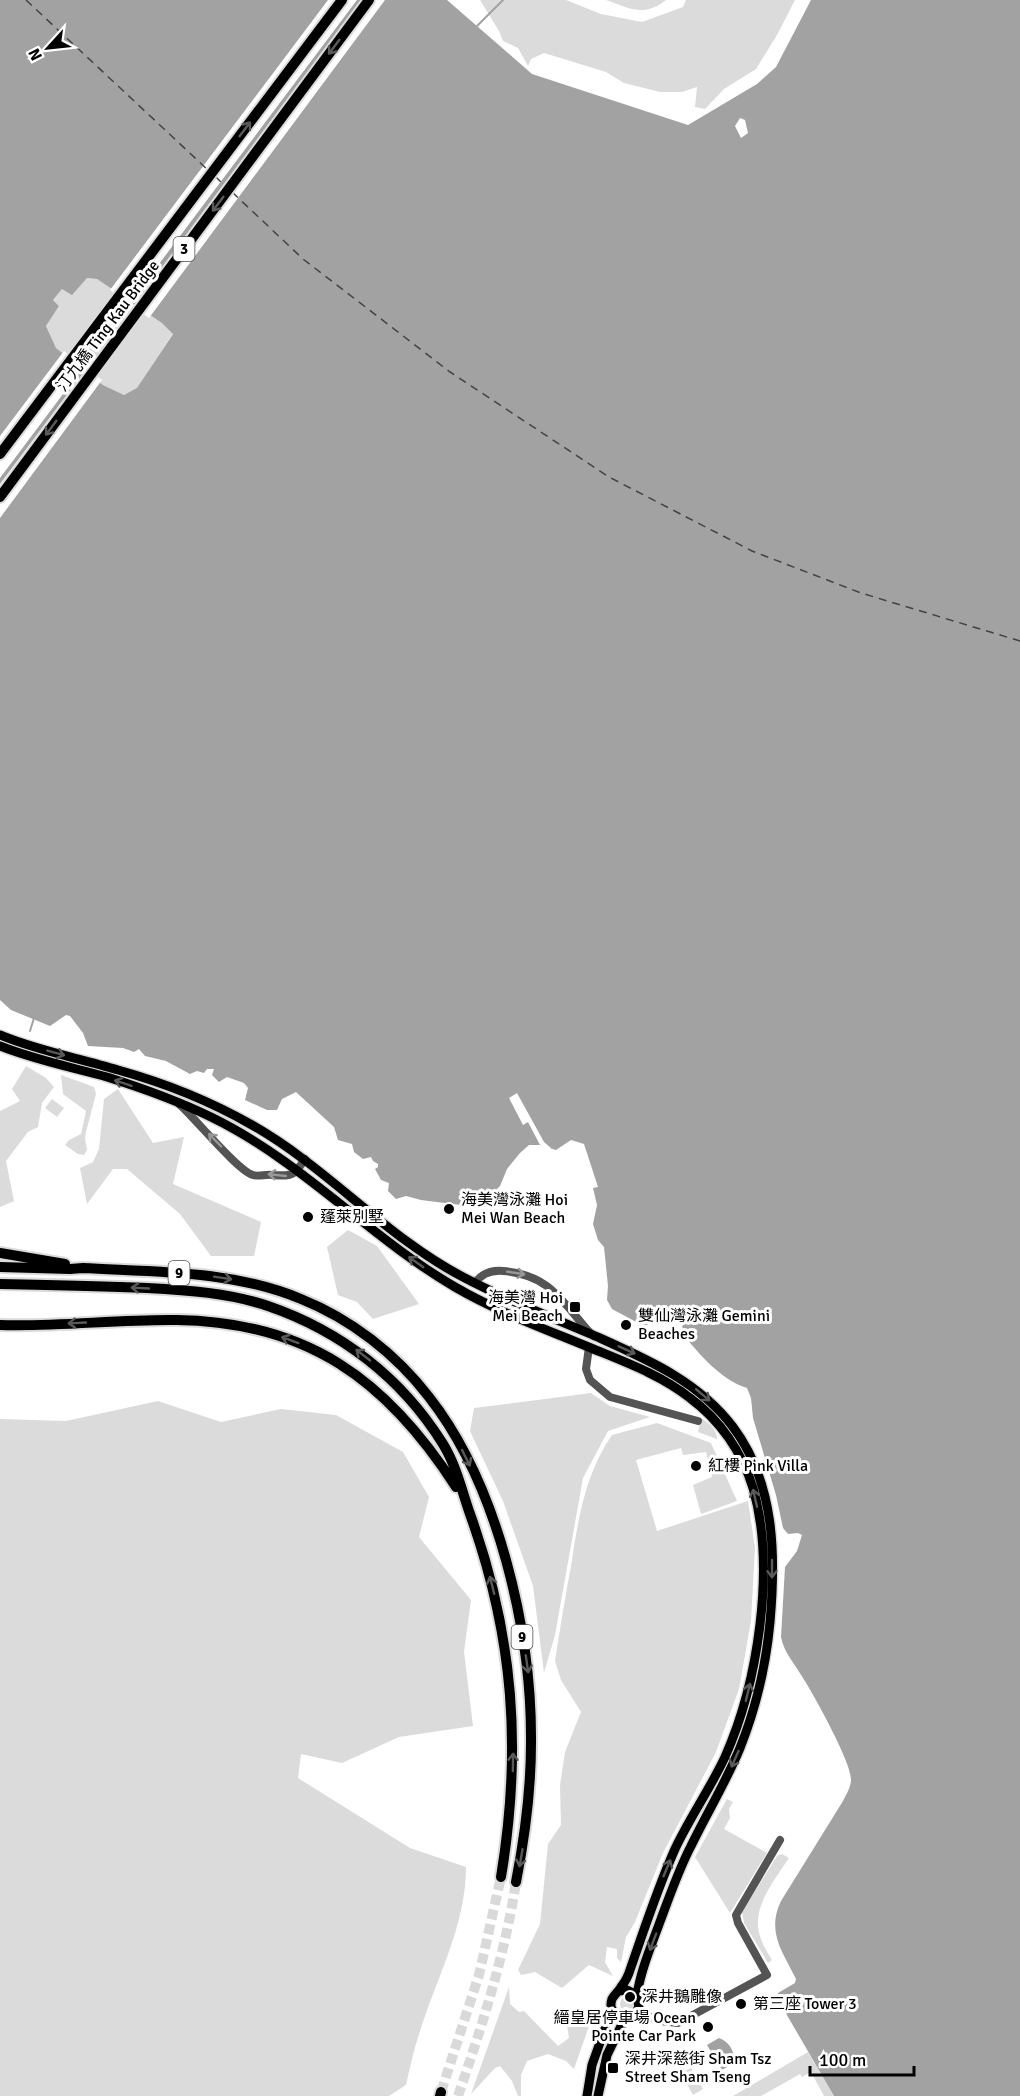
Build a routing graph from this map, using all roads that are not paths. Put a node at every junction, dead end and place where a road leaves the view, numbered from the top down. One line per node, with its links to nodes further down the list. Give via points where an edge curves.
1 (342, 0): 3 (highway, 汀九橋 Ting Kau Bridge / 3, one-way to 1)
2 (369, 0): 4 (highway, 汀九橋 Ting Kau Bridge / 3, one-way to 4)
3 (0, 454)
4 (0, 497)
5 (0, 1035): 8 (main road, one-way to 8, via 142,1077 223,1110)
6 (0, 1046): 7 (main road, one-way to 6)
7 (178, 1103): 9 (main road, via 207,1115); 9 (street, one-way to 7, via 289,1177 253,1175 238,1165)
8 (305, 1159): 9 (street); 13 (main road, via 399,1236)
9 (298, 1170): 15 (main road, one-way to 9, via 407,1256)
10 (0, 1253): 12 (highway)
11 (0, 1267): 12 (highway, 9)
12 (83, 1268): 23 (highway, 9, one-way to 23, via 221,1276 301,1299 375,1342 404,1368 437,1407 486,1502 508,1569 522,1635 531,1743 524,1838)
13 (475, 1283): 15 (main road); 17 (main road); 17 (street, one-way to 17, via 482,1275 495,1271 522,1273 538,1280 557,1293)
14 (0, 1284): 20 (highway, 9, one-way to 14, via 444,1445 411,1401 366,1357 304,1319 254,1301 190,1291)
15 (473, 1296): 18 (main road)
16 (0, 1325): 20 (highway, one-way to 16, via 433,1452 392,1404 350,1369 294,1341 246,1327 194,1320)
17 (596, 1337): 25 (main road, one-way to 25, via 654,1363 690,1385 735,1428 759,1474 771,1539 766,1650 752,1714 729,1773 677,1877 642,1970)
18 (589, 1347): 19 (street, via 586,1369 591,1380 610,1397); 24 (main road, one-way to 18, via 629,1974 673,1855 718,1772 739,1722 754,1665 760,1621 761,1539 750,1479 738,1452 718,1424 677,1388)
19 (698, 1421)
20 (468, 1509): 22 (highway, 9, one-way to 20, via 511,1802 511,1698 497,1606)
21 (780, 1840): 27 (street, via 736,1915 766,1975 678,2023)
22 (501, 1878)
23 (516, 1882)
24 (619, 1991): 25 (main road); 26 (main road, via 613,1997)
25 (637, 1995): 27 (main road)
26 (612, 2008): 28 (main road); 29 (main road, via 592,2065)
27 (637, 2012): 28 (main road)
28 (625, 2018): 31 (main road, via 607,2055)
29 (588, 2091): 30 (main road)
30 (582, 2096)
31 (598, 2096)

